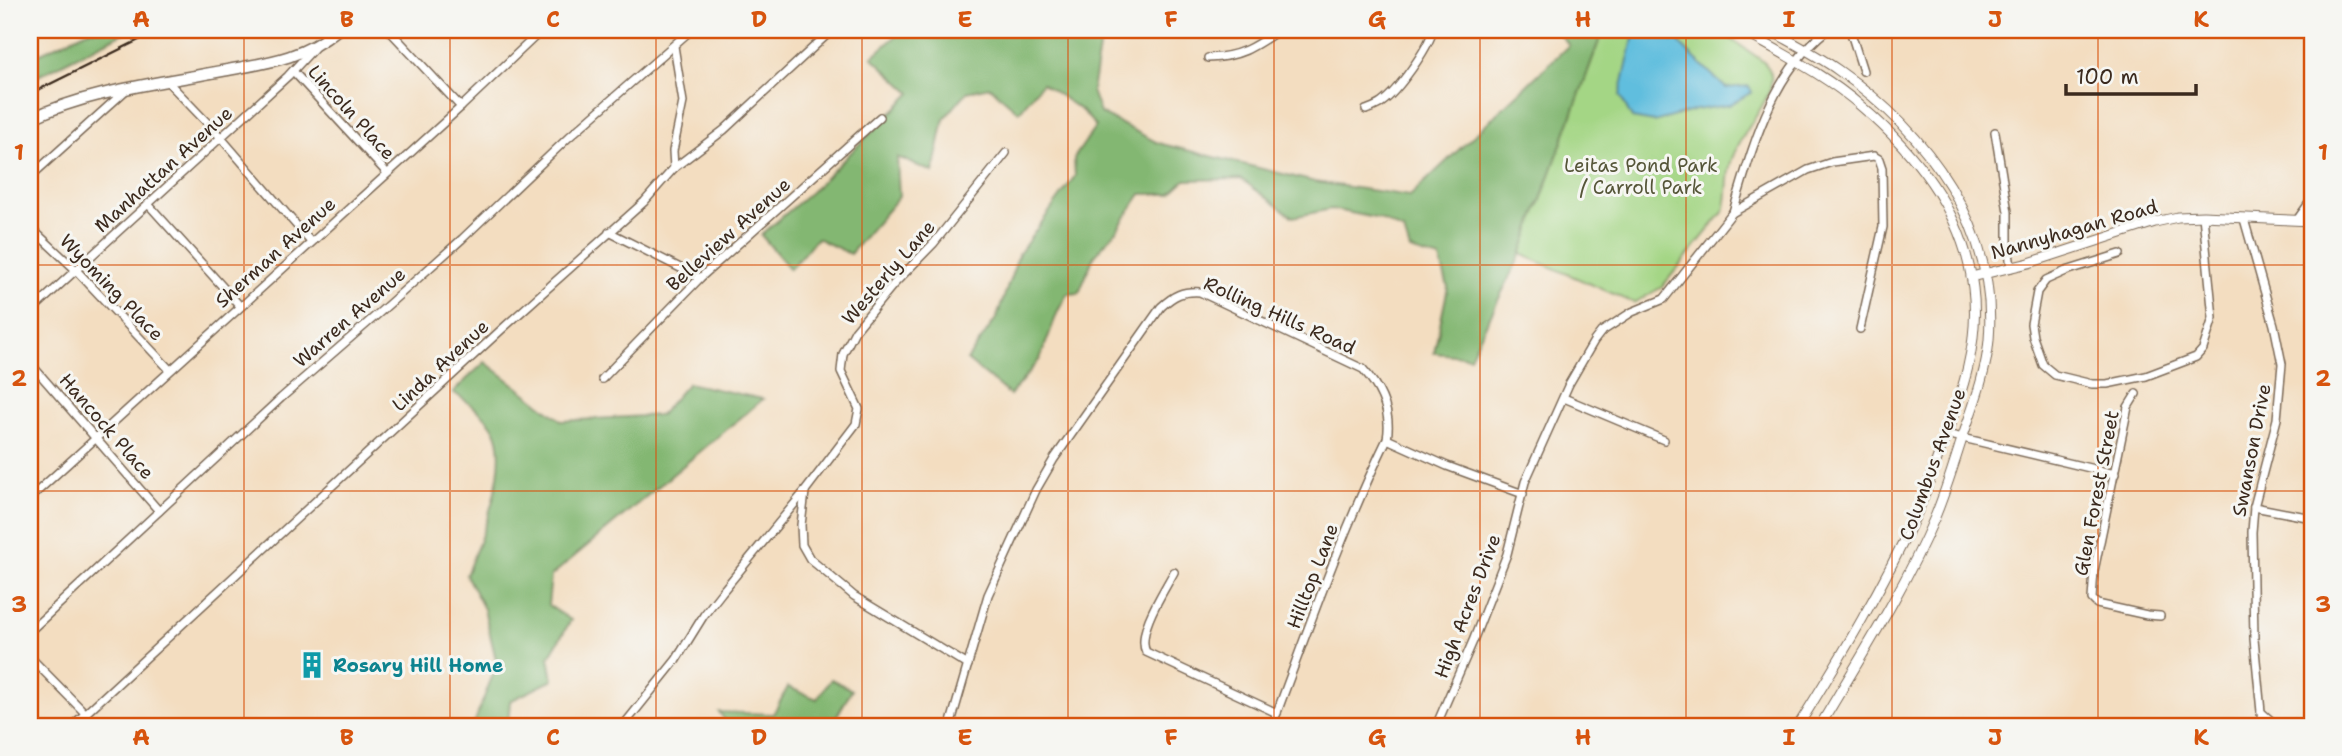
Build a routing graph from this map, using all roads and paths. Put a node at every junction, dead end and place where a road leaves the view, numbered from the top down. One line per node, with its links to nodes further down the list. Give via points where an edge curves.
1 (337, 30): 15 (main road)
2 (389, 30): 22 (street)
3 (527, 30): 13 (street)
4 (542, 30): 13 (street, Sherman Avenue)
5 (691, 30): 14 (street, Warren Avenue)
6 (832, 30): 29 (street, Linda Avenue, via 724,130)
7 (1279, 30): 17 (street, via 1244,53)
8 (1433, 30): 23 (street, via 1420,58 1382,103)
9 (1741, 30): 16 (street)
10 (1770, 30): 16 (street)
11 (1827, 30): 16 (street)
12 (1850, 30): 19 (street)
13 (534, 37): 22 (street, Sherman Avenue)
14 (674, 46): 29 (street, via 683,102); 66 (street, Warren Avenue)
15 (315, 47): 18 (street, Manhattan Avenue); 20 (main road, via 281,59)
16 (1801, 55): 34 (street, via 1758,131); 45 (street, Columbus Avenue, via 1865,90 1921,145 1965,211); 46 (street, Columbus Avenue, via 1860,104 1916,161 1953,220)
17 (1208, 58)
18 (293, 71): 27 (street, Manhattan Avenue); 30 (street, Lincoln Place)
19 (1863, 71)
20 (168, 82): 21 (main road); 27 (street)
21 (125, 91): 25 (main road, via 76,101); 31 (street)
22 (461, 107): 30 (street, Sherman Avenue)
23 (1366, 110)
24 (880, 117): 47 (street, Belleview Avenue)
25 (30, 120)
26 (1995, 132): 43 (street, via 2008,212)
27 (220, 138): 33 (street, Manhattan Avenue); 41 (street)
28 (1006, 153): 62 (street, Westerly Lane, via 855,331 843,354 841,371 859,409 858,419)
29 (674, 168): 40 (street, Linda Avenue)
30 (387, 173): 41 (street, Sherman Avenue)
31 (30, 177)
32 (2312, 199): 37 (street)
33 (148, 204): 44 (street, Manhattan Avenue); 48 (street)
34 (1732, 213): 50 (street, via 1808,170 1832,162 1879,159 1882,228); 55 (street, via 1664,299 1601,332)
35 (2203, 216): 36 (street, Nannyhagan Road); 42 (street, via 2213,318 2196,358 2107,384 2055,375 2043,365 2033,337 2037,292 2046,280); 43 (street, Nannyhagan Road, via 2155,222)
36 (2244, 219): 37 (street, Nannyhagan Road); 65 (street, Swanson Drive, via 2282,364 2277,419)
37 (2297, 220): 38 (street, Nannyhagan Road)
38 (2312, 221)
39 (30, 227): 44 (street, Wyoming Place)
40 (609, 232): 47 (street); 75 (street, Linda Avenue)
41 (310, 241): 48 (street, Sherman Avenue)
42 (2120, 254)
43 (2011, 268): 45 (street, Nannyhagan Road)
44 (76, 270): 49 (street, Manhattan Avenue); 52 (street, Wyoming Place)
45 (1986, 273): 46 (street, Nannyhagan Road); 59 (street, Columbus Avenue, via 1987,352)
46 (1972, 277): 56 (street, Columbus Avenue, via 1972,349)
47 (700, 278): 53 (street, Belleview Avenue)
48 (240, 306): 52 (street, Sherman Avenue)
49 (30, 312)
50 (1860, 329)
51 (30, 363): 57 (street, Hancock Place)
52 (170, 370): 57 (street, Sherman Avenue)
53 (603, 379)
54 (2136, 394): 61 (street, Glen Forest Street, via 2128,407)
55 (1564, 398): 60 (street); 63 (street)
56 (1946, 434): 59 (street); 81 (street, Columbus Avenue, via 1918,511 1880,587)
57 (96, 437): 64 (street, Sherman Avenue); 66 (street, Hancock Place)
58 (1387, 439): 63 (street); 72 (street, Rolling Hills Road, via 1390,427 1381,395 1363,369 1200,292 1174,295 1108,380 1036,490 996,574); 74 (street, Hilltop Lane, via 1355,507)
59 (1962, 439): 61 (street); 82 (street, Columbus Avenue, via 1921,547)
60 (1664, 440)
61 (2115, 474): 69 (street, Glen Forest Street, via 2092,599 2097,604)
62 (805, 491): 72 (street, Westerly Lane, via 802,545 810,559 854,596); 77 (street, Westerly Lane, via 704,615 676,660)
63 (1523, 494): 80 (street, High Acres Drive, via 1507,554)
64 (30, 498)
65 (2254, 507): 67 (street); 73 (street, Swanson Drive, via 2253,599)
66 (159, 511): 70 (street, Warren Avenue)
67 (2312, 518)
68 (1174, 572): 74 (street, via 1146,627 1146,652)
69 (2160, 616)
70 (30, 631)
71 (30, 657): 75 (street)
72 (968, 665): 78 (street, Rolling Hills Road)
73 (2261, 712): 83 (street, Swanson Drive); 84 (street)
74 (1277, 713): 79 (street, Hilltop Lane)
75 (86, 714): 76 (street, Linda Avenue)
76 (72, 726)
77 (623, 726)
78 (950, 726)
79 (1272, 726)
80 (1436, 726)
81 (1798, 726)
82 (1820, 726)
83 (2262, 726)
84 (2277, 726)

